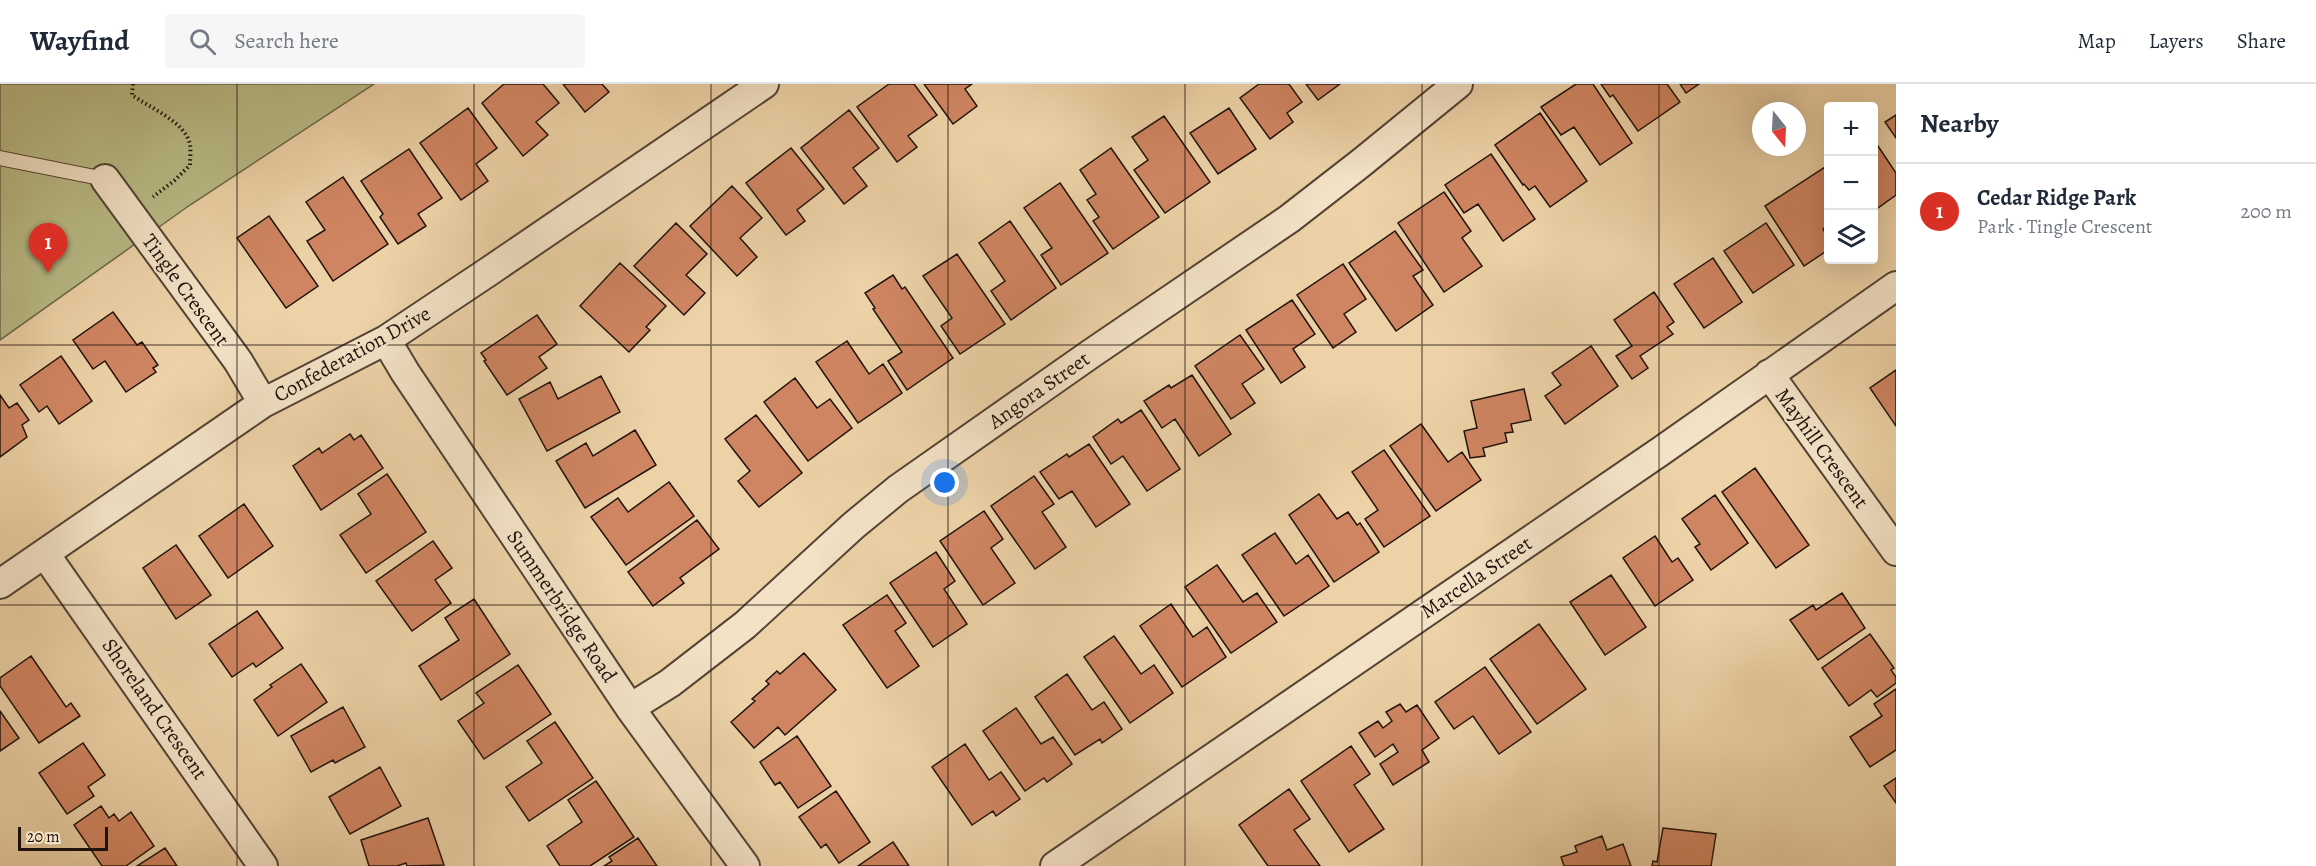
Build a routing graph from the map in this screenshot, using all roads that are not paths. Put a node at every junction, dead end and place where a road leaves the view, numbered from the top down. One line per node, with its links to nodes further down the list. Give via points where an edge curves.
1 (764, 84): 6 (street, Confederation Drive)
2 (1458, 84): 12 (street, Angora Street, via 1289,219 898,489 745,625 670,683)
3 (0, 158): 4 (lane)
4 (105, 179): 8 (street, Tingle Crescent, via 238,361)
5 (1896, 286): 7 (street, Marcella Street)
6 (386, 340): 8 (street, Confederation Drive); 12 (street, Summerbridge Road)
7 (1769, 374): 9 (street, Mayhill Crescent); 15 (street, Marcella Street)
8 (263, 404): 10 (street, Confederation Drive)
9 (1896, 551)
10 (45, 554): 11 (street, Confederation Drive); 13 (street, Shoreland Crescent)
11 (0, 584)
12 (630, 708): 14 (street, Summerbridge Road)
13 (263, 866)
14 (745, 866)
15 (1055, 866)

